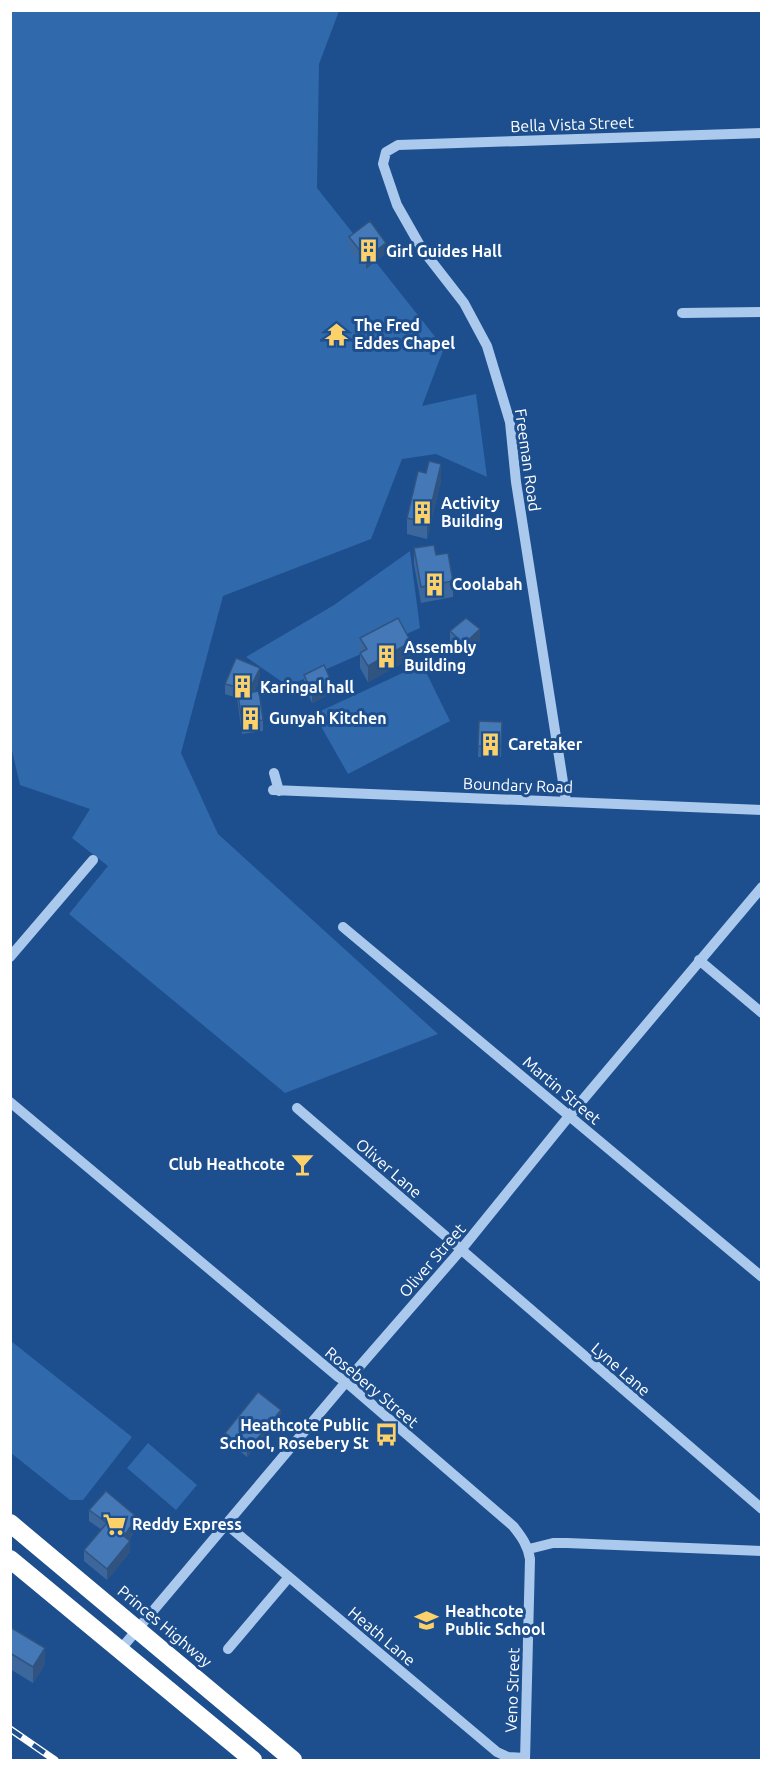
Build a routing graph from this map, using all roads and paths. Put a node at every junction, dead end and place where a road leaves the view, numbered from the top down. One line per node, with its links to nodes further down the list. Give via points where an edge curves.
1 (762, 133): 2 (street, Bella Vista Street, via 398,145)
2 (386, 152): 6 (street, Freeman Road, via 383,164 397,205 422,249 464,303 487,346 510,422)
3 (762, 312): 4 (street)
4 (682, 313)
5 (274, 773): 6 (street, Boundary Road, via 276,790)
6 (566, 801): 7 (street, Boundary Road)
7 (762, 810)
8 (93, 860): 11 (street)
9 (762, 887): 12 (street, Oliver Street)
10 (343, 927): 16 (street, Martin Street)
11 (10, 957)
12 (699, 960): 13 (street); 16 (street, Oliver Street)
13 (762, 1013)
14 (10, 1102): 19 (street, Rosebery Street)
15 (297, 1108): 17 (street, Oliver Lane)
16 (570, 1115): 17 (street, Oliver Street); 18 (street, Martin Street)
17 (460, 1251): 19 (street, Oliver Street); 20 (street, Lyne Lane)
18 (762, 1277)
19 (346, 1382): 22 (street, Oliver Street); 23 (street, Rosebery Street, via 513,1526)
20 (762, 1509)
21 (10, 1523): 27 (highway, Princes Highway)
22 (226, 1524): 26 (street, Heath Lane); 27 (street, Oliver Street)
23 (529, 1549): 24 (street, via 567,1543); 30 (street, Veno Street)
24 (762, 1551)
25 (10, 1559): 29 (highway)
26 (289, 1577): 28 (street); 30 (street, Heath Lane, via 497,1752)
27 (138, 1630): 29 (street, Oliver Street); 32 (highway, Princes Highway)
28 (228, 1649)
29 (120, 1650): 31 (highway)
30 (525, 1759)
31 (253, 1761)
32 (293, 1761)

